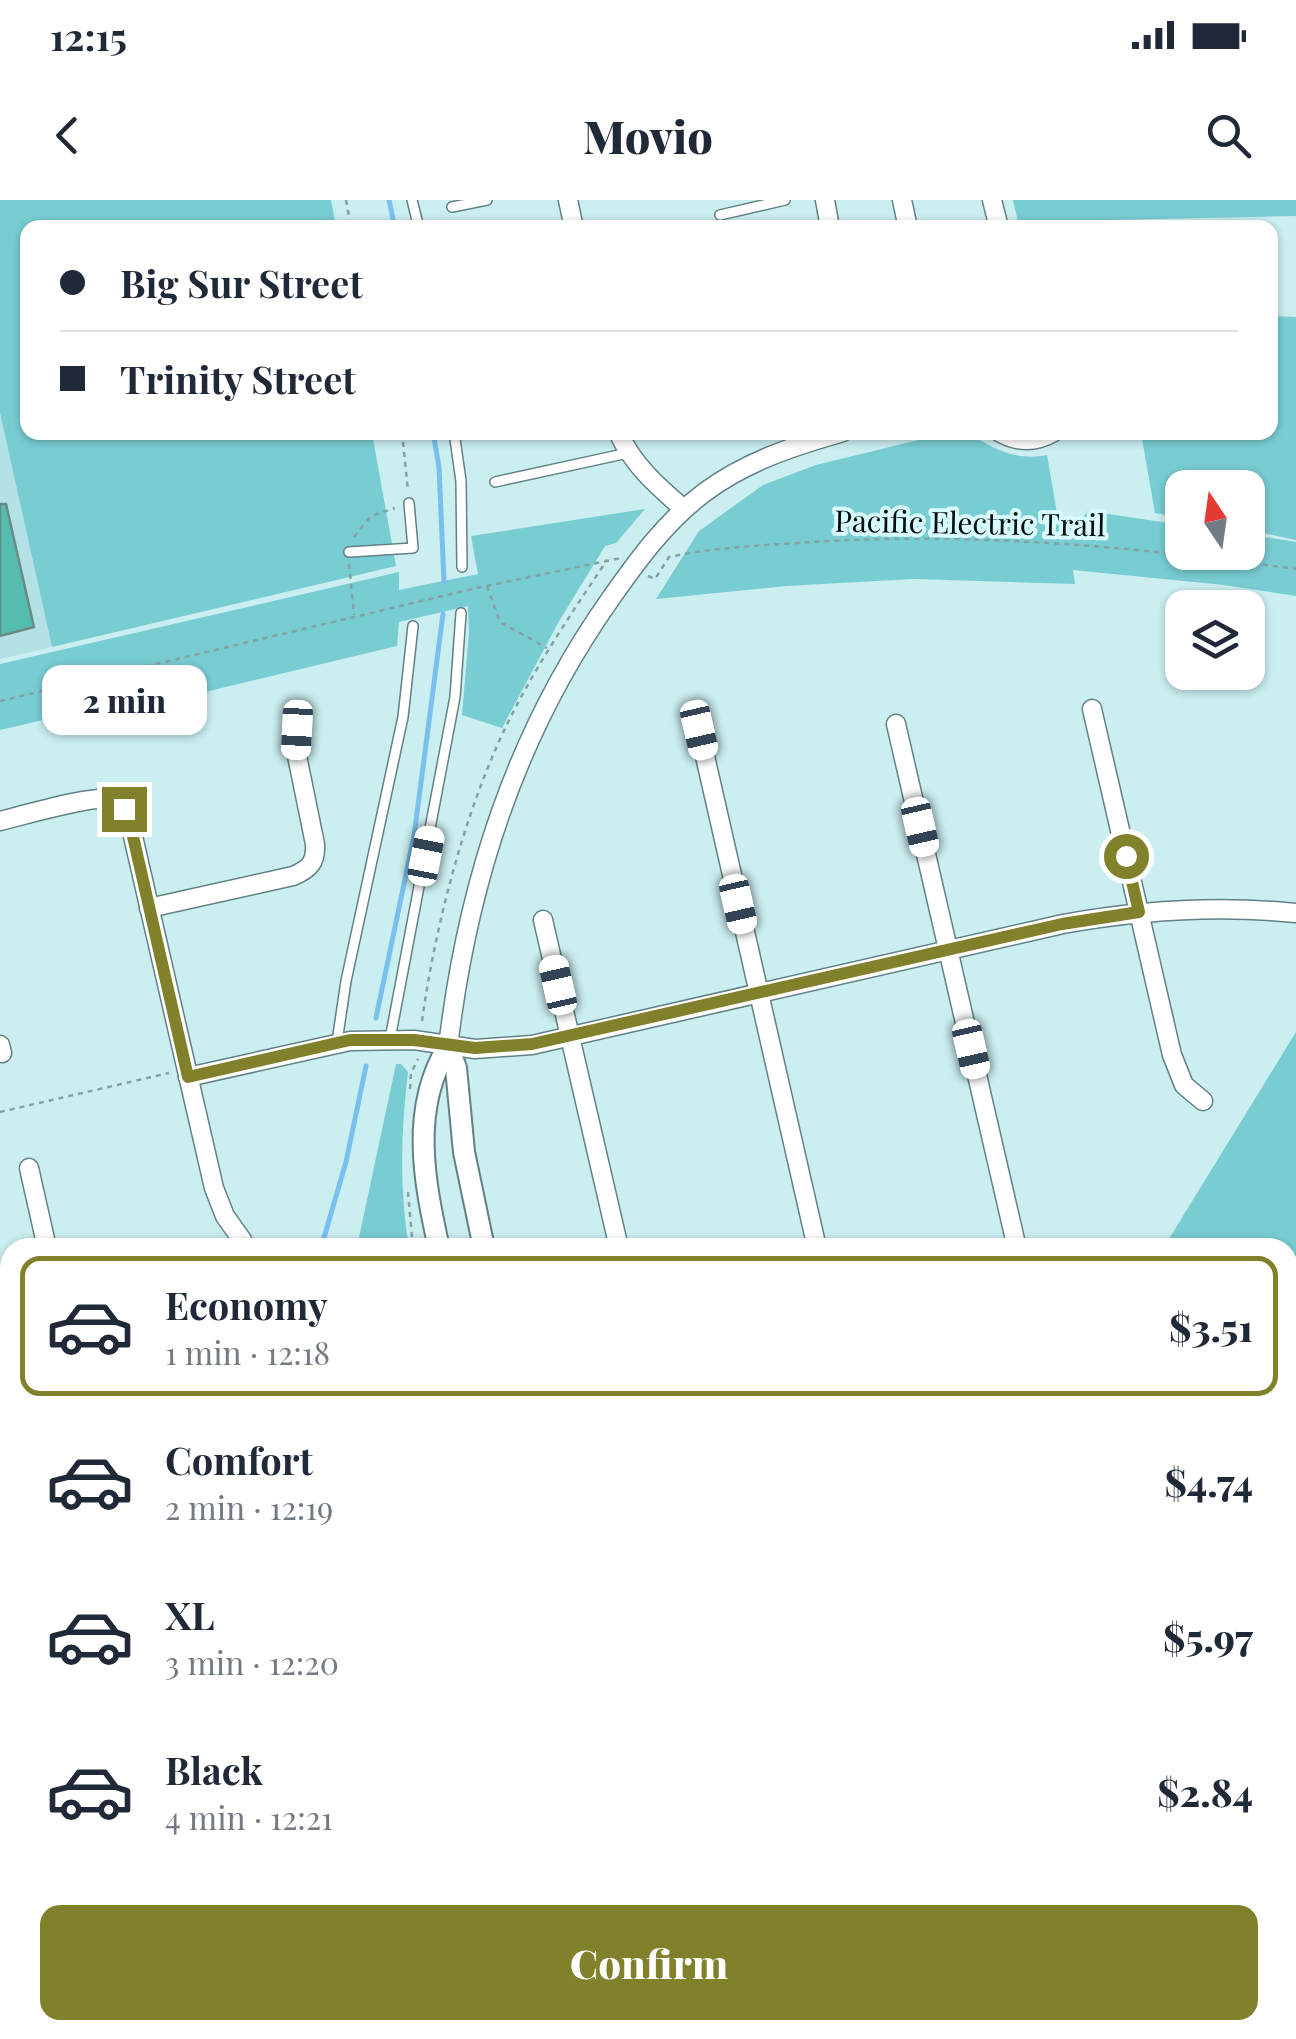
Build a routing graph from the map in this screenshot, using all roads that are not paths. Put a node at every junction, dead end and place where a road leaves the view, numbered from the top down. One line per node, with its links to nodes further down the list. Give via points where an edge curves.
1 (487, 200): 3 (lane)
2 (785, 200): 4 (lane)
3 (452, 207)
4 (720, 215)
5 (455, 440): 13 (lane)
6 (622, 440): 8 (street)
7 (816, 440): 11 (street, via 754,462)
8 (628, 453): 9 (lane); 11 (street)
9 (495, 482)
10 (409, 503): 12 (lane, via 413,548)
11 (684, 509): 30 (street, via 594,622 512,779 465,932)
12 (350, 552)
13 (462, 568)
14 (461, 612): 28 (lane, via 455,697)
15 (412, 626): 29 (lane, via 403,717 377,828)
16 (1092, 708): 22 (street)
17 (300, 715): 21 (street, via 296,750 315,844 312,866)
18 (896, 724): 25 (street)
19 (699, 730): 26 (street)
20 (0, 821): 21 (street, via 99,798 118,802 129,819)
21 (149, 908): 31 (street)
22 (1139, 912): 23 (street); 25 (street); 32 (street, via 1176,1070)
23 (1296, 913)
24 (543, 920): 27 (street)
25 (948, 949): 26 (street); 40 (street)
26 (759, 994): 27 (street); 39 (street)
27 (570, 1037): 30 (street, via 514,1047); 38 (street)
28 (387, 1039): 29 (street); 30 (street)
29 (344, 1041): 31 (street)
30 (448, 1047): 36 (street, via 428,1088 424,1124); 37 (street)
31 (180, 1075): 35 (street, via 214,1188)
32 (1203, 1101)
33 (29, 1168): 34 (street)
34 (46, 1238)
35 (241, 1238)
36 (437, 1238)
37 (482, 1238)
38 (617, 1238)
39 (816, 1238)
40 (1015, 1238)

